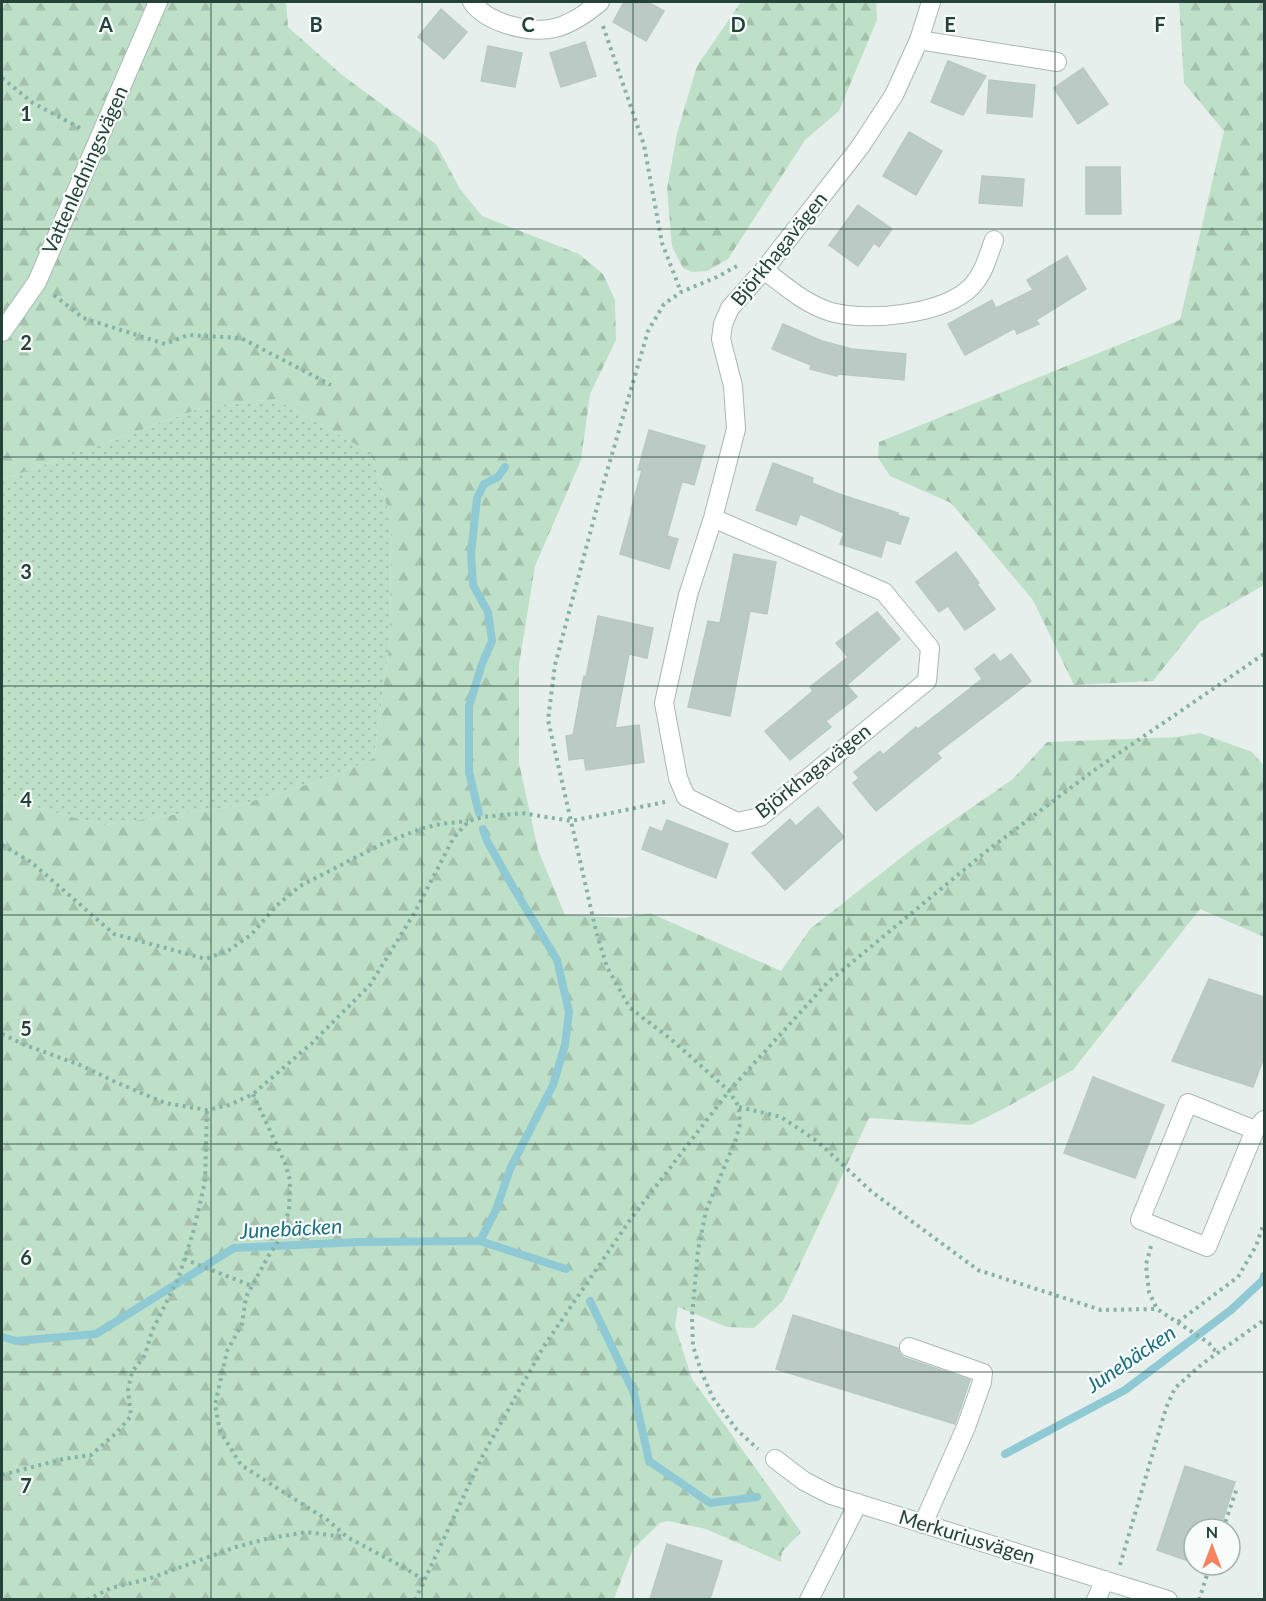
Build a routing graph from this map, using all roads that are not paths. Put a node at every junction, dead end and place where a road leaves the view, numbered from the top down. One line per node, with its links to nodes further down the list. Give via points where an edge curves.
1 (158, 2): 9 (street, Vattenledningsvägen, via 37,282)
2 (472, 2): 4 (street, via 496,21 523,29 554,28 585,14)
3 (931, 2): 5 (street, Björkhagavägen)
4 (598, 3)
5 (919, 40): 6 (street); 8 (street, Björkhagavägen, via 894,95 860,147)
6 (1057, 62)
7 (994, 240): 8 (street, via 983,272 971,287 917,312 889,317 831,312 802,300)
8 (764, 270): 10 (street, Björkhagavägen, via 730,308 723,324 721,339 733,386 736,429)
9 (2, 332)
10 (713, 518): 10 (street, Björkhagavägen, via 884,592 930,648 927,681 760,817 737,822 686,797 678,778 664,703 688,595)
11 (1260, 1125): 11 (street, via 1207,1247 1140,1220 1188,1103)
12 (909, 1347): 15 (street, via 983,1373 966,1427)
13 (775, 1459): 14 (street, Merkuriusvägen, via 831,1496)
14 (858, 1503): 15 (street, Merkuriusvägen); 17 (street)
15 (923, 1524): 16 (street, Merkuriusvägen)
16 (1110, 1582): 18 (street); 19 (street, Merkuriusvägen)
17 (809, 1599)
18 (1096, 1599)
19 (1168, 1599)

